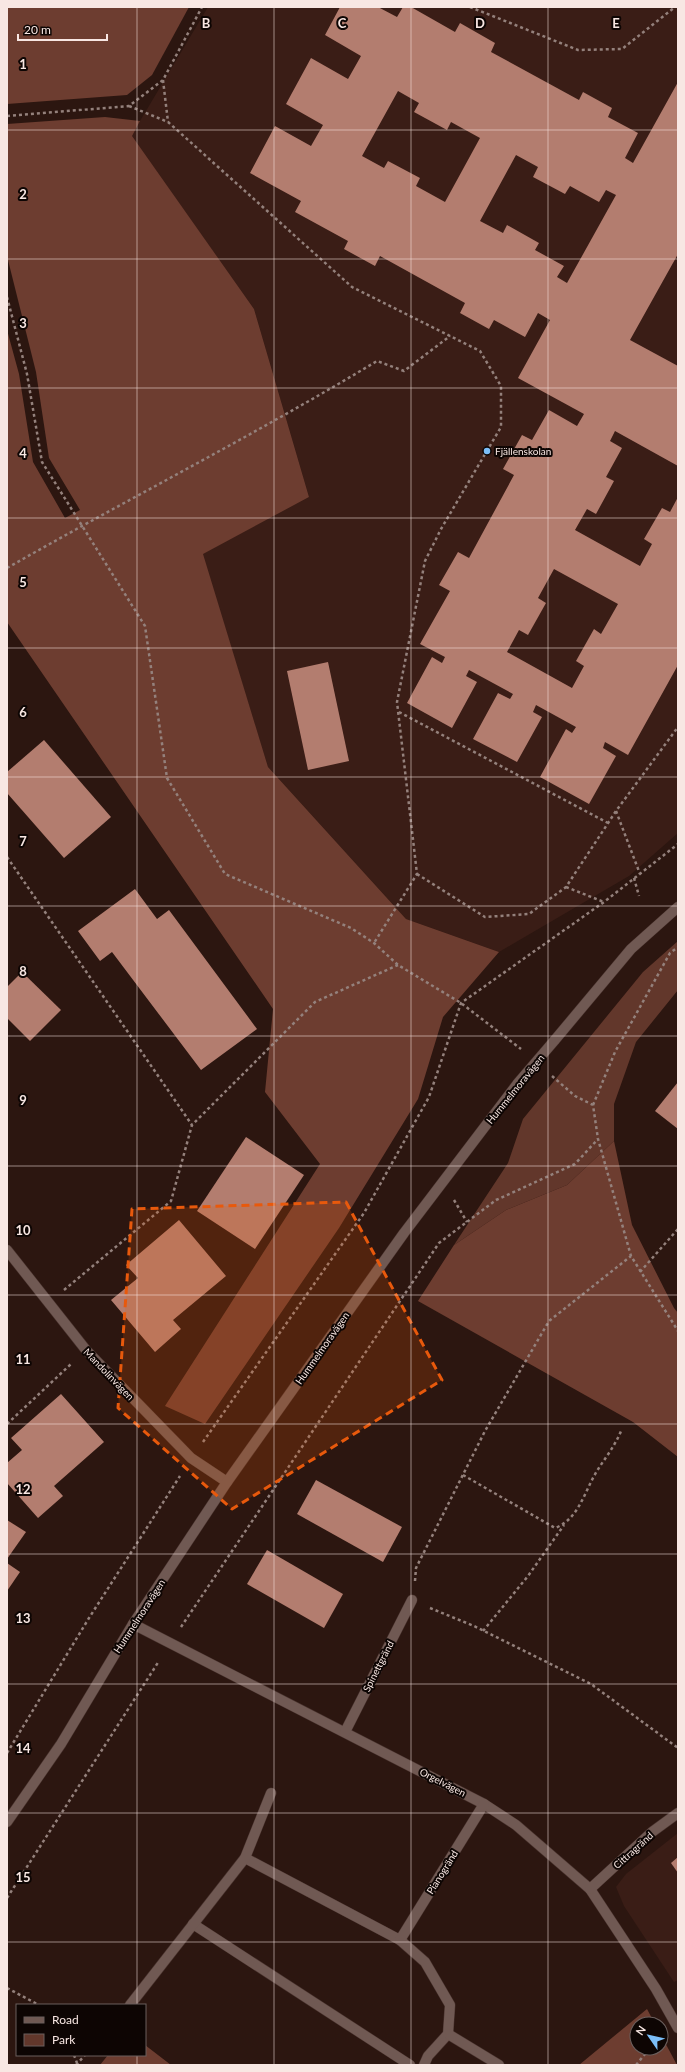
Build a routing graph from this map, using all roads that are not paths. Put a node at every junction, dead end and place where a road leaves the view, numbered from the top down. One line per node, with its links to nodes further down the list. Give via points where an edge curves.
1 (678, 907): 3 (street, Hummelmoravägen, bridge, via 631,949 518,1083 404,1233)
2 (7, 1250): 3 (street, Mandolinvägen, via 86,1350 191,1458)
3 (227, 1482): 5 (street, Hummelmoravägen)
4 (412, 1600): 6 (street, Spinettgränd)
5 (133, 1624): 6 (street, Orgelvägen); 10 (street, Hummelmoravägen, via 61,1744)
6 (345, 1732): 8 (street, Orgelvägen)
7 (271, 1793): 11 (street)
8 (484, 1804): 12 (street, Orgelvägen, via 516,1825); 14 (street, Pianogränd)
9 (678, 1813): 12 (street, Cittragränd, via 652,1832)
10 (7, 1822)
11 (245, 1858): 13 (street); 14 (street)
12 (590, 1889): 16 (street, Orgelvägen, via 656,1989)
13 (193, 1924): 15 (street); 18 (street)
14 (400, 1940): 17 (street, via 426,1962 450,2005)
15 (131, 2004)
16 (678, 2028)
17 (448, 2034): 19 (street, via 428,2056); 20 (street)
18 (410, 2065)
19 (424, 2065)
20 (499, 2065)

